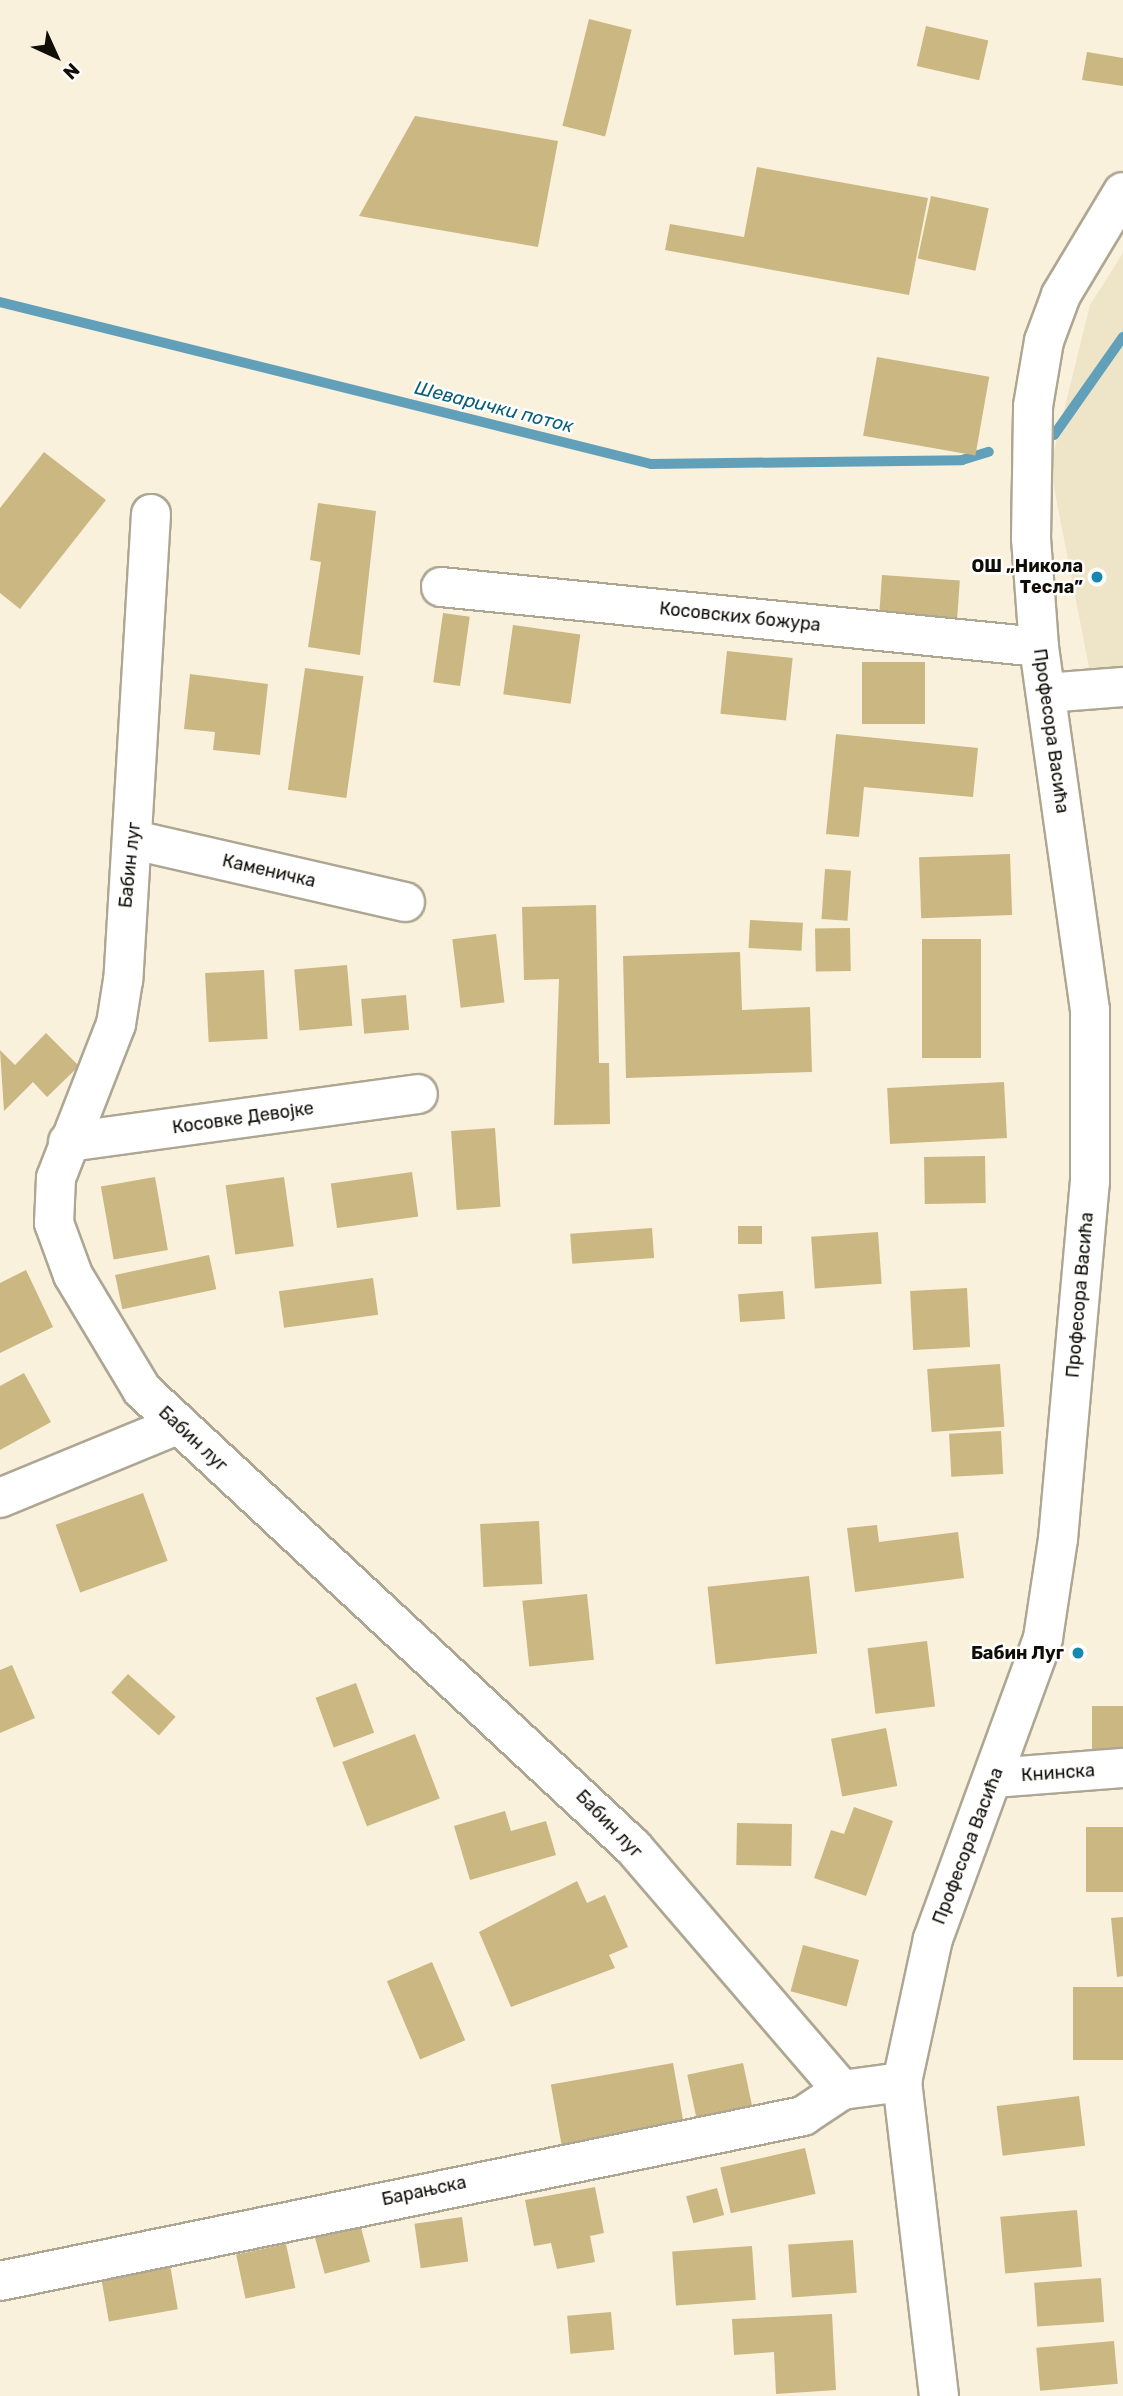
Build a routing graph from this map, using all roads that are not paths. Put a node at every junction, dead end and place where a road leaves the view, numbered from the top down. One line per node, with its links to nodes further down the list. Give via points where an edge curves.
1 (1123, 192): 4 (street, Професора Васића, via 1062,295 1036,376 1031,539)
2 (151, 514): 7 (street, Бабин луг)
3 (441, 587): 4 (street, Косовских божура)
4 (1039, 647): 6 (street, Професора Васића)
5 (1123, 687): 6 (street)
6 (1046, 693): 14 (street, Професора Васића, via 1090,1010 1090,1170 1055,1564 1043,1638)
7 (134, 840): 8 (street, Каменичка); 10 (street, Бабин луг, via 116,1024)
8 (405, 902)
9 (418, 1094): 10 (street, Косовке Девојке)
10 (68, 1142): 11 (street, Бабин луг, via 56,1178 54,1223 73,1275 142,1390)
11 (177, 1425): 12 (street); 16 (street, Бабин луг, via 594,1808)
12 (0, 1499)
13 (1123, 1768): 14 (street, Книнска)
14 (993, 1778): 15 (street, Професора Васића, via 933,1939)
15 (902, 2082): 16 (street); 18 (street, Професора Васића)
16 (842, 2090): 17 (street, Барањска, via 803,2116)
17 (0, 2281)
18 (939, 2396)

